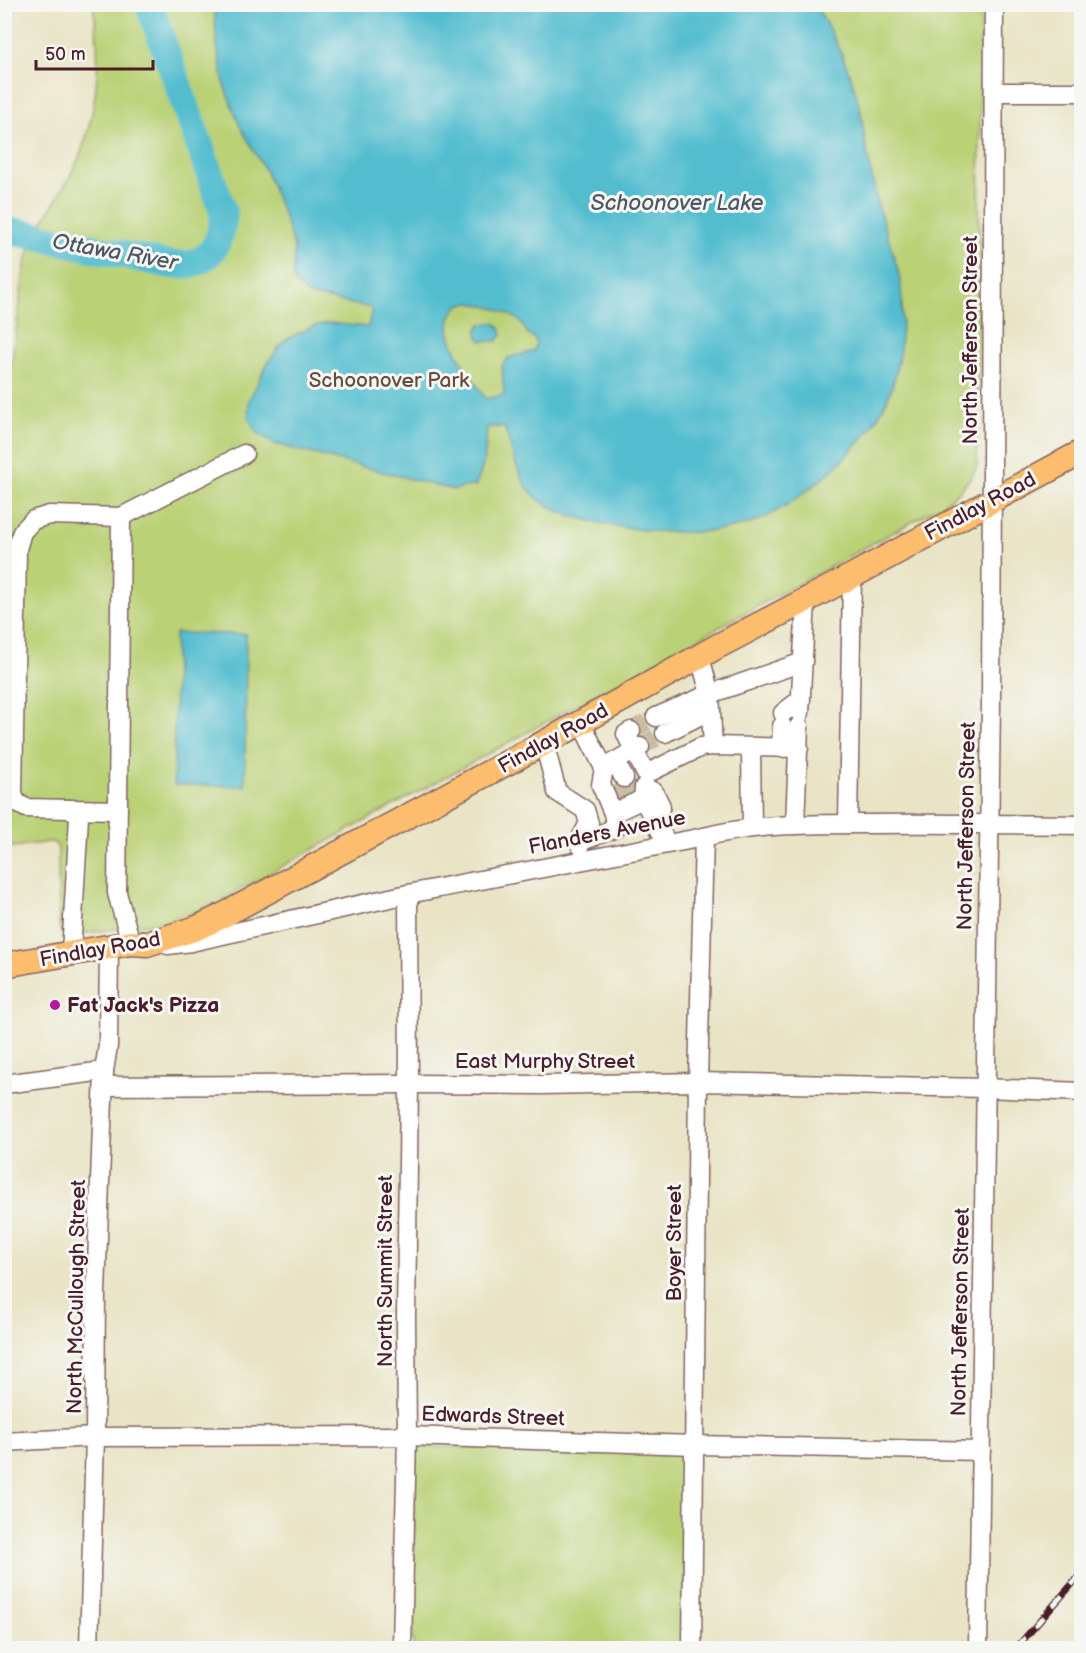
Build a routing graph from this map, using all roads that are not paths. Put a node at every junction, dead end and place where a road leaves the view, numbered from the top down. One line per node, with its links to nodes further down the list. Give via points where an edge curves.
1 (994, 4): 2 (street, North Jefferson Street)
2 (994, 92): 3 (street); 6 (street, North Jefferson Street)
3 (1082, 92)
4 (1082, 452): 6 (main road, Findlay Road)
5 (244, 454): 7 (street)
6 (991, 500): 8 (main road, Findlay Road); 25 (street, North Jefferson Street)
7 (121, 517): 23 (street, via 49,515 33,520 22,532 17,549 13,795 26,808); 24 (street, North McCullough Street)
8 (852, 576): 9 (main road, Findlay Road); 26 (street)
9 (806, 600): 10 (main road, Findlay Road); 11 (street)
10 (700, 657): 12 (street); 13 (main road, Findlay Road)
11 (803, 662): 12 (street); 19 (street)
12 (710, 702): 14 (street); 17 (street)
13 (581, 723): 16 (main road, Findlay Road); 21 (street)
14 (661, 725)
15 (631, 731): 20 (street, via 626,734)
16 (544, 743): 32 (street, via 557,792 585,810 589,823); 34 (main road, Findlay Road, via 220,917 197,928)
17 (713, 746): 18 (street); 22 (street, via 701,747)
18 (751, 748): 19 (street); 29 (street)
19 (790, 748): 27 (street)
20 (638, 749): 21 (street); 22 (street)
21 (610, 765): 22 (street); 22 (street, via 601,785)
22 (630, 794): 31 (street); 31 (street, via 654,792 670,824); 32 (street, via 616,828)
23 (69, 809): 24 (street); 35 (street, via 79,817)
24 (118, 810): 34 (street, North McCullough Street, via 117,893)
25 (988, 823): 26 (street, Flanders Avenue); 28 (street, Flanders Avenue); 41 (street, North Jefferson Street)
26 (848, 824): 27 (street, Flanders Avenue)
27 (795, 825): 29 (street, Flanders Avenue)
28 (1082, 825)
29 (752, 828): 30 (street, Flanders Avenue)
30 (704, 837): 31 (street, Flanders Avenue); 38 (street, Boyer Street)
31 (665, 841): 32 (street, Flanders Avenue)
32 (581, 850): 33 (street, Flanders Avenue)
33 (408, 894): 34 (street, Flanders Avenue, via 191,942); 40 (street, North Summit Street)
34 (129, 945): 35 (main road, Findlay Road); 37 (street, North McCullough Street)
35 (71, 953): 36 (main road, Findlay Road)
36 (4, 965)
37 (104, 1078): 39 (street, East Murphy Street); 40 (street, East Murphy Street); 44 (street, North McCullough Street)
38 (698, 1082): 40 (street, East Murphy Street); 41 (street, East Murphy Street); 46 (street, Boyer Street)
39 (4, 1084)
40 (409, 1084): 43 (street, North Summit Street)
41 (985, 1088): 42 (street, East Murphy Street); 47 (street, North Jefferson Street)
42 (1082, 1092)
43 (407, 1436): 44 (street, Edwards Street); 46 (street, Edwards Street); 49 (street, North Summit Street)
44 (95, 1437): 45 (street, Edwards Street); 48 (street, North McCullough Street)
45 (4, 1443)
46 (695, 1445): 47 (street, Edwards Street); 50 (street, Boyer Street)
47 (981, 1451): 51 (street, North Jefferson Street)
48 (89, 1648)
49 (402, 1648)
50 (692, 1648)
51 (978, 1648)

